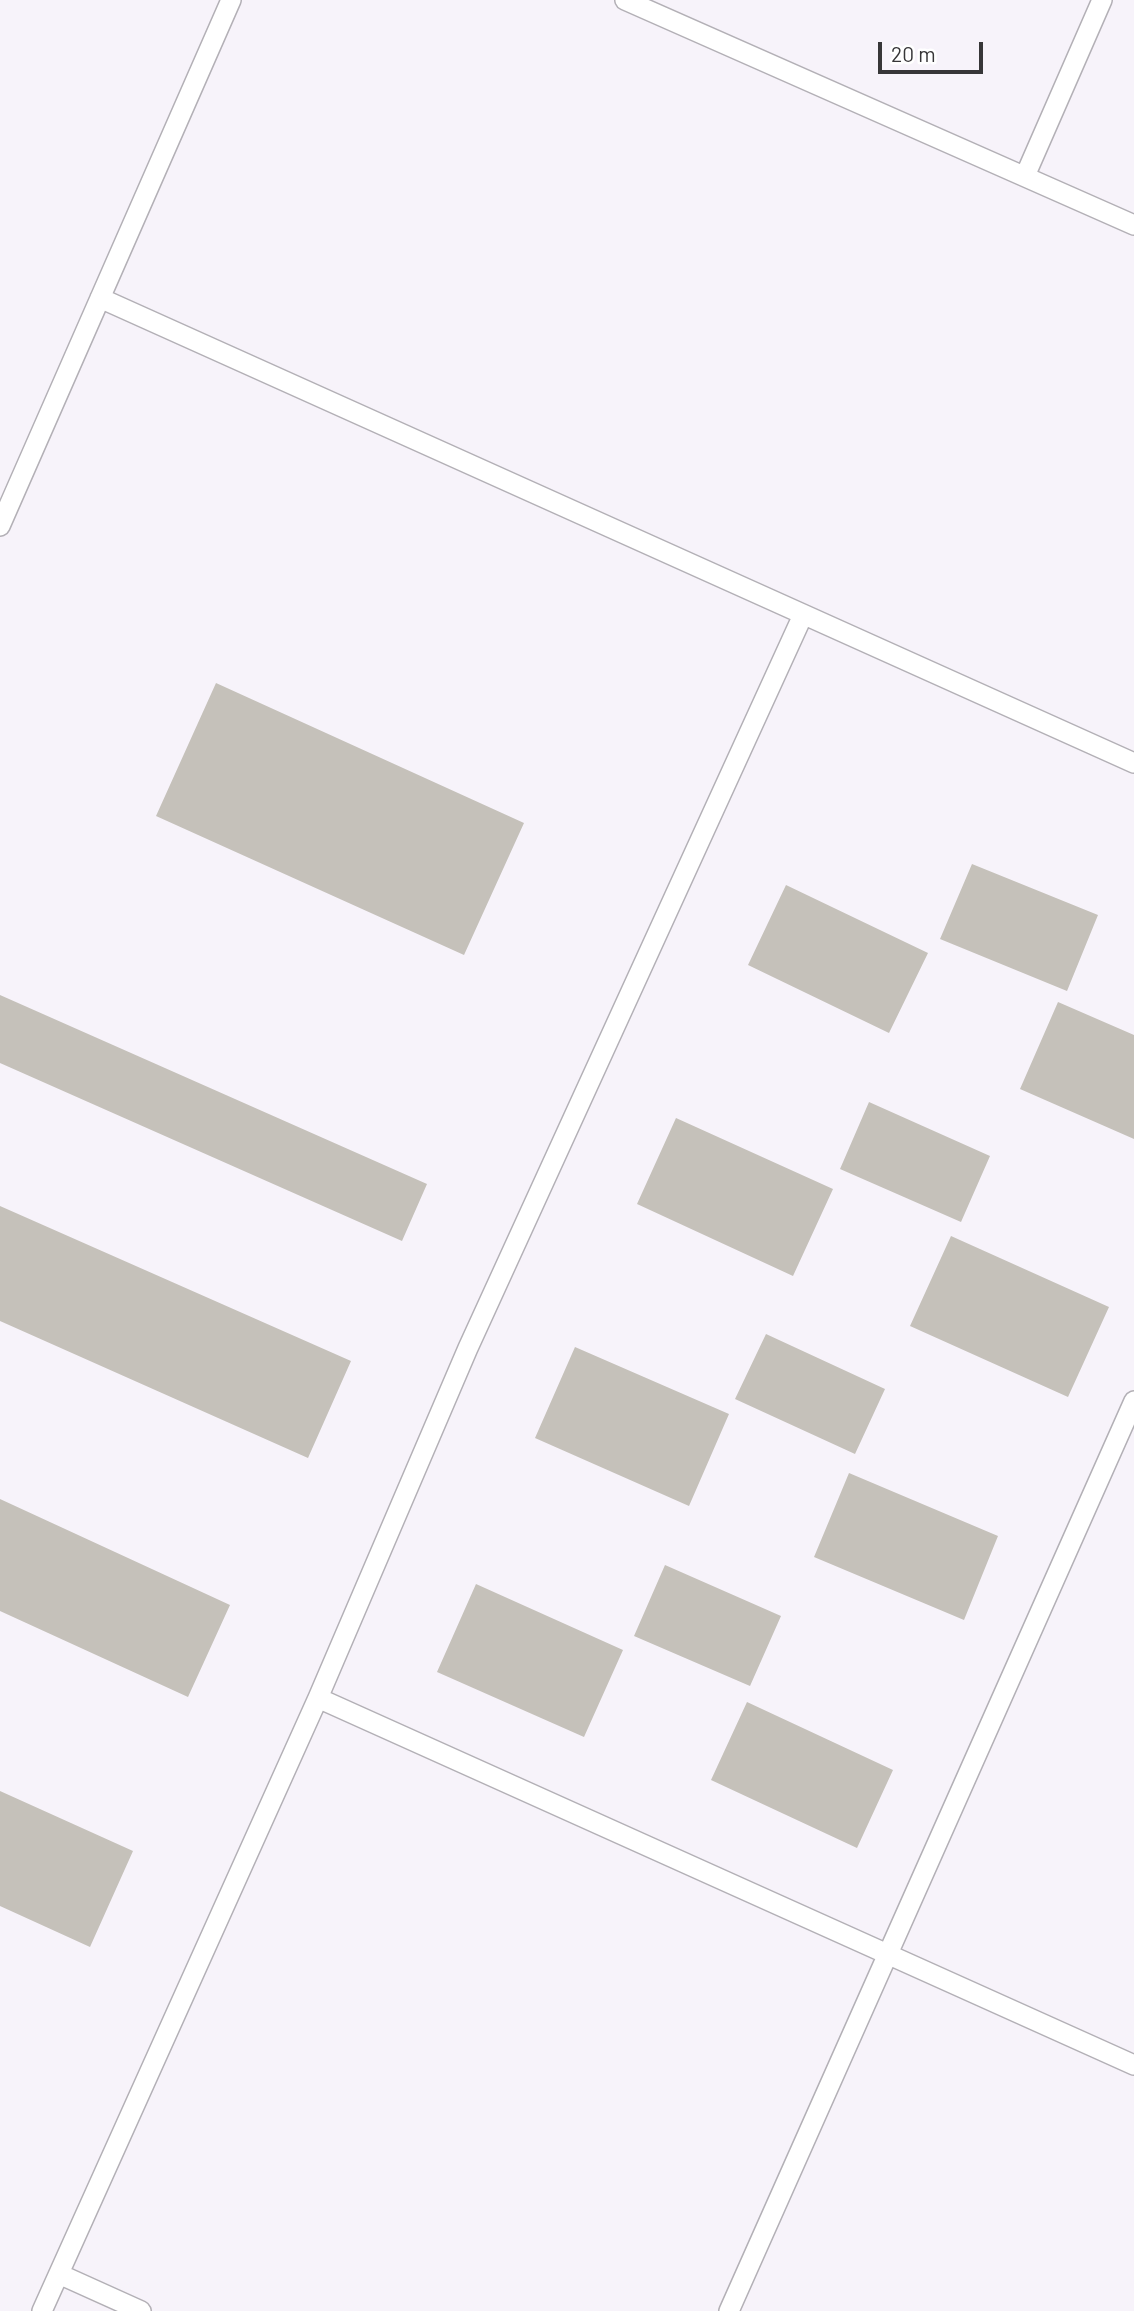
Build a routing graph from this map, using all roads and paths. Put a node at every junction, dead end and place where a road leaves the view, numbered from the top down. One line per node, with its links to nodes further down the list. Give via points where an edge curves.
1 (231, 0): 6 (lane)
2 (625, 0): 4 (lane)
3 (1102, 0): 4 (lane)
4 (1025, 176): 5 (lane)
5 (1134, 225)
6 (100, 298): 7 (lane); 8 (lane)
7 (0, 526)
8 (803, 615): 9 (lane); 11 (lane, via 468,1348)
9 (1134, 763)
10 (1134, 1401): 12 (lane)
11 (317, 1698): 12 (lane); 14 (lane)
12 (887, 1955): 13 (lane); 17 (lane)
13 (1134, 2065)
14 (59, 2274): 15 (lane); 16 (lane)
15 (43, 2311)
16 (141, 2311)
17 (729, 2311)

